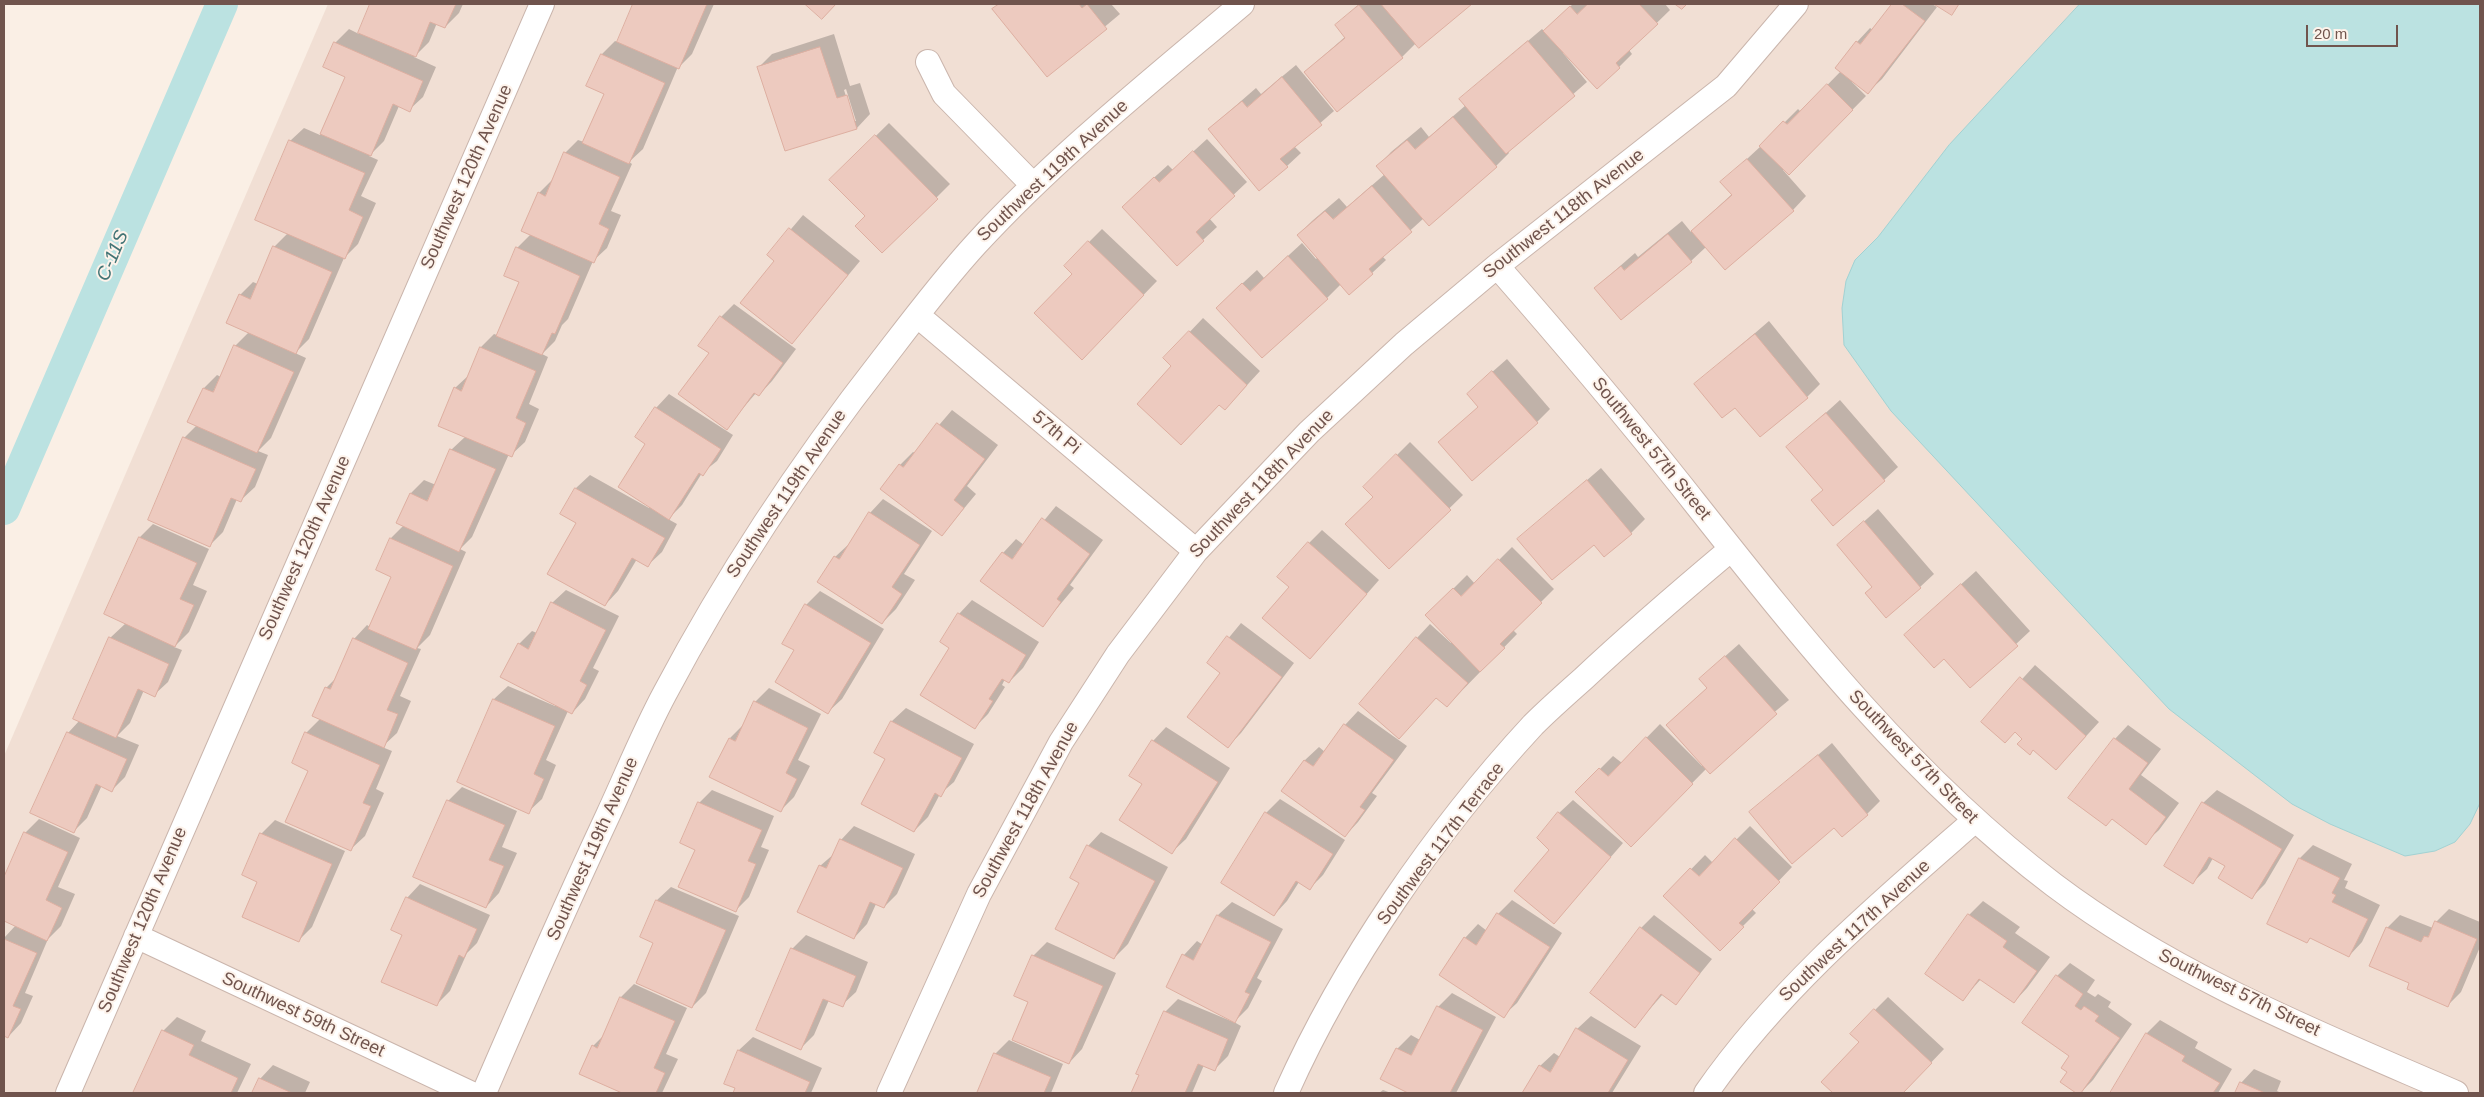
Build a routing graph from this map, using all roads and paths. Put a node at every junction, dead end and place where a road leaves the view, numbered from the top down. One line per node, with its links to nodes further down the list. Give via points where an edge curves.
1 (542, 4): 11 (street, Southwest 120th Avenue)
2 (1242, 4): 5 (street, Southwest 119th Avenue)
3 (1796, 4): 6 (street, Southwest 118th Avenue, via 1726,86)
4 (928, 62): 5 (street, via 944,94)
5 (1033, 185): 7 (street, Southwest 119th Avenue, via 975,245)
6 (1497, 266): 8 (street, Southwest 57th Street, via 1568,345); 9 (street, Southwest 118th Avenue, via 1404,344 1310,432)
7 (917, 315): 9 (street, 57th Pi); 14 (street, Southwest 119th Avenue, via 769,514 713,604 663,696)
8 (1730, 550): 10 (street, Southwest 57th Street, via 1859,703); 16 (street, Southwest 117th Terrace, via 1630,635 1534,725 1468,800 1409,880 1350,969 1308,1044)
9 (1196, 551): 15 (street, Southwest 118th Avenue, via 1118,654 1061,742 979,894)
10 (1974, 821): 17 (street, Southwest 117th Avenue, via 1804,974 1734,1053); 18 (street, Southwest 57th Street, via 2056,886 2138,943 2273,1014)
11 (136, 936): 12 (street, Southwest 120th Avenue); 13 (street, Southwest 59th Street)
12 (68, 1093)
13 (470, 1093)
14 (484, 1093)
15 (889, 1093)
16 (1286, 1093)
17 (1706, 1093)
18 (2456, 1093)

